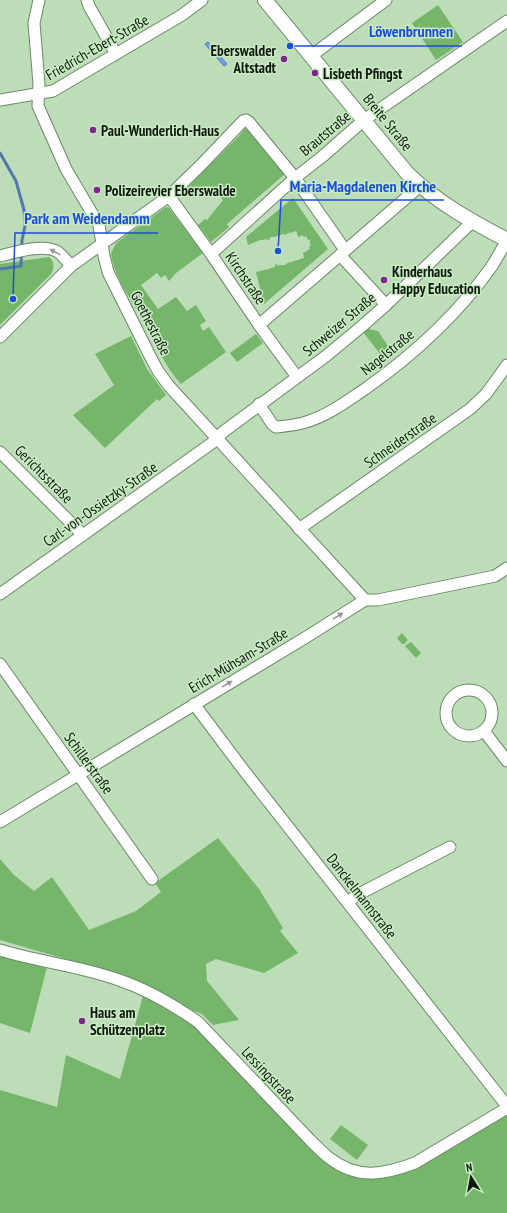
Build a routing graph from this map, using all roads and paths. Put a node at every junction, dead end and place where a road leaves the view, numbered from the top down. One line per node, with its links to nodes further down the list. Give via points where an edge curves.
1 (39, 0): 9 (street, Goethestraße, via 34,23)
2 (202, 0): 7 (street, Friedrich-Ebert-Straße, via 182,15)
3 (265, 0): 8 (main road, Breite Straße)
4 (386, 0): 8 (street)
5 (88, 3): 7 (street)
6 (507, 21): 11 (street, Brautstraße)
7 (116, 54): 9 (street, Friedrich-Ebert-Straße, via 53,91)
8 (311, 56): 11 (main road, Breite Straße)
9 (38, 94): 10 (street, Friedrich-Ebert-Straße); 17 (street, Goethestraße, via 38,106 66,169 99,225)
10 (0, 100)
11 (364, 120): 12 (street, Brautstraße); 13 (main road, Breite Straße)
12 (295, 178): 14 (street, via 246,120); 18 (street); 19 (street, Brautstraße)
13 (420, 186): 15 (main road, Breite Straße); 18 (street)
14 (169, 196): 17 (street); 19 (street, Kirchstraße)
15 (472, 222): 16 (main road, Breite Straße); 22 (street, Schweizer Straße)
16 (507, 240): 27 (street, Nagelstraße, via 492,266 432,334 391,370 351,398 308,422 276,426)
17 (102, 244): 21 (street); 28 (street, Goethestraße, via 108,272 158,371)
18 (342, 253): 22 (street); 23 (street)
19 (211, 254): 23 (street, Kirchstraße)
20 (0, 256): 21 (street, one-way to 20, via 51,249 28,250)
21 (71, 266): 24 (street)
22 (386, 305): 26 (street, Schweizer Straße)
23 (259, 325): 26 (street, Kirchstraße)
24 (0, 337)
25 (507, 365): 30 (street, Schneiderstraße, via 494,384 470,409)
26 (297, 377): 27 (street, Schweizer Straße)
27 (259, 404): 28 (street, Schweizer Straße)
28 (217, 438): 30 (street, Goethestraße); 31 (street, Carl-von-Ossietzky-Straße)
29 (0, 452): 31 (street, Gerichtsstraße)
30 (299, 529): 34 (street, Goethestraße)
31 (83, 535): 33 (street, Carl-von-Ossietzky-Straße)
32 (507, 568): 34 (street, Erich-Mühsam-Straße, via 494,576 459,584 378,600)
33 (0, 594)
34 (365, 600): 36 (street, Erich-Mühsam-Straße, one-way to 34)
35 (0, 664): 39 (street, Schillerstraße)
36 (194, 704): 39 (street, Erich-Mühsam-Straße); 43 (street, Danckelmannstraße)
37 (484, 731): 37 (street, via 490,725 492,717 492,709 487,698 478,691 461,690 454,695 446,708 449,724 461,735 477,735); 38 (street)
38 (507, 761)
39 (78, 774): 40 (street, Erich-Mühsam-Straße); 42 (street, Schillerstraße)
40 (0, 822)
41 (450, 847): 43 (street, via 355,896)
42 (152, 879)
43 (348, 903): 45 (street, Danckelmannstraße)
44 (0, 950): 45 (street, Lessingstraße, via 120,980 181,1010 209,1033 328,1158 356,1172 371,1174 414,1163)
45 (507, 1107)

